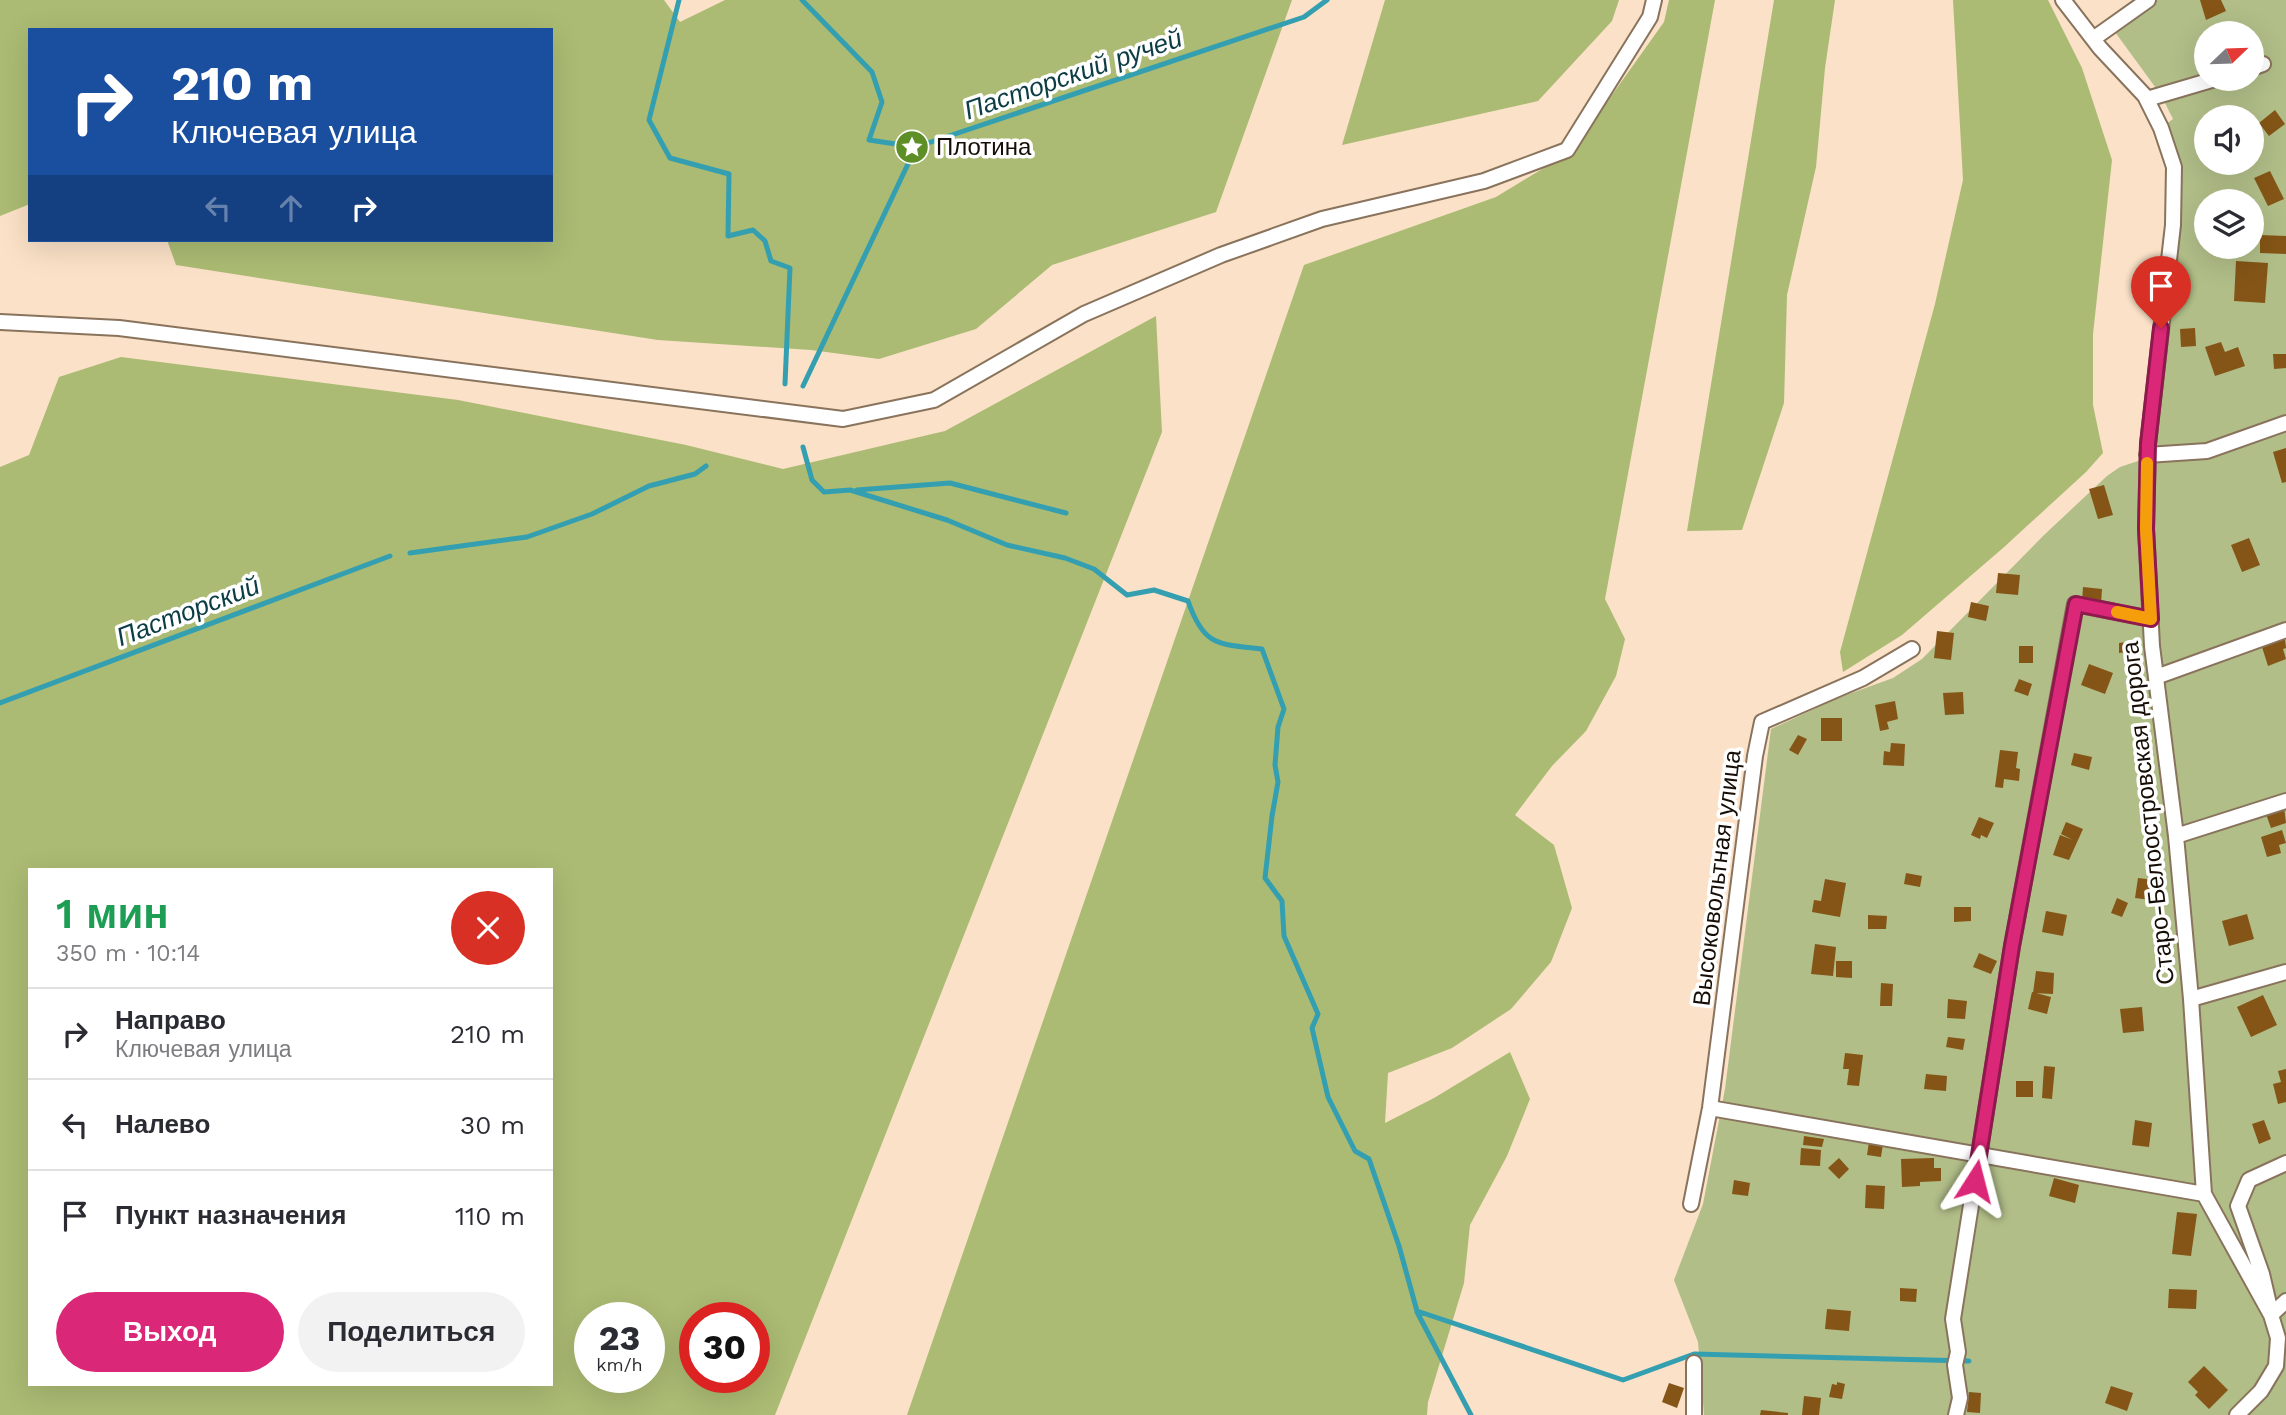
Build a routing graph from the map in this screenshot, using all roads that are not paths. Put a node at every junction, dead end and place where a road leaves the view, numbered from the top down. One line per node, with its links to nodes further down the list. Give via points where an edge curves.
1 (1654, 0): 7 (street, via 1650,17 1567,150 1484,181 1322,219 1222,255 1084,314 934,400 843,419 119,328)
2 (2063, 0): 4 (street, Старо-Белоостровская дорога)
3 (2148, 0): 4 (street)
4 (2093, 39): 6 (street, Старо-Белоостровская дорога)
5 (2194, 85): 6 (street)
6 (2147, 99): 9 (street, Старо-Белоостровская дорога, via 2174,167 2173,225)
7 (0, 322)
8 (2286, 423): 9 (street, via 2207,452)
9 (2147, 454): 10 (street, Старо-Белоостровская дорога)
10 (2151, 619): 13 (street, Старо-Белоостровская дорога); 19 (street, via 2076,604 2012,946)
11 (2286, 630): 13 (street)
12 (1912, 649): 18 (street, Высоковольтная улица, via 1863,678 1762,722)
13 (2156, 677): 15 (street, Старо-Белоостровская дорога)
14 (2286, 801): 15 (street)
15 (2176, 836): 17 (street, Старо-Белоостровская дорога)
16 (2286, 972): 17 (street)
17 (2191, 999): 21 (street, Старо-Белоостровская дорога)
18 (1710, 1108): 19 (street); 22 (street, Высоковольтная улица)
19 (1980, 1154): 21 (street); 27 (street, via 1953,1319 1960,1398)
20 (2286, 1163): 24 (street, via 2249,1180 2238,1206)
21 (2204, 1194): 24 (street, Старо-Белоостровская дорога)
22 (1691, 1204)
23 (2286, 1301): 24 (street)
24 (2271, 1315): 28 (street, Старо-Белоостровская дорога, via 2278,1338 2276,1366 2261,1391)
25 (1694, 1363): 26 (street)
26 (1694, 1415)
27 (1956, 1415)
28 (2236, 1415)

